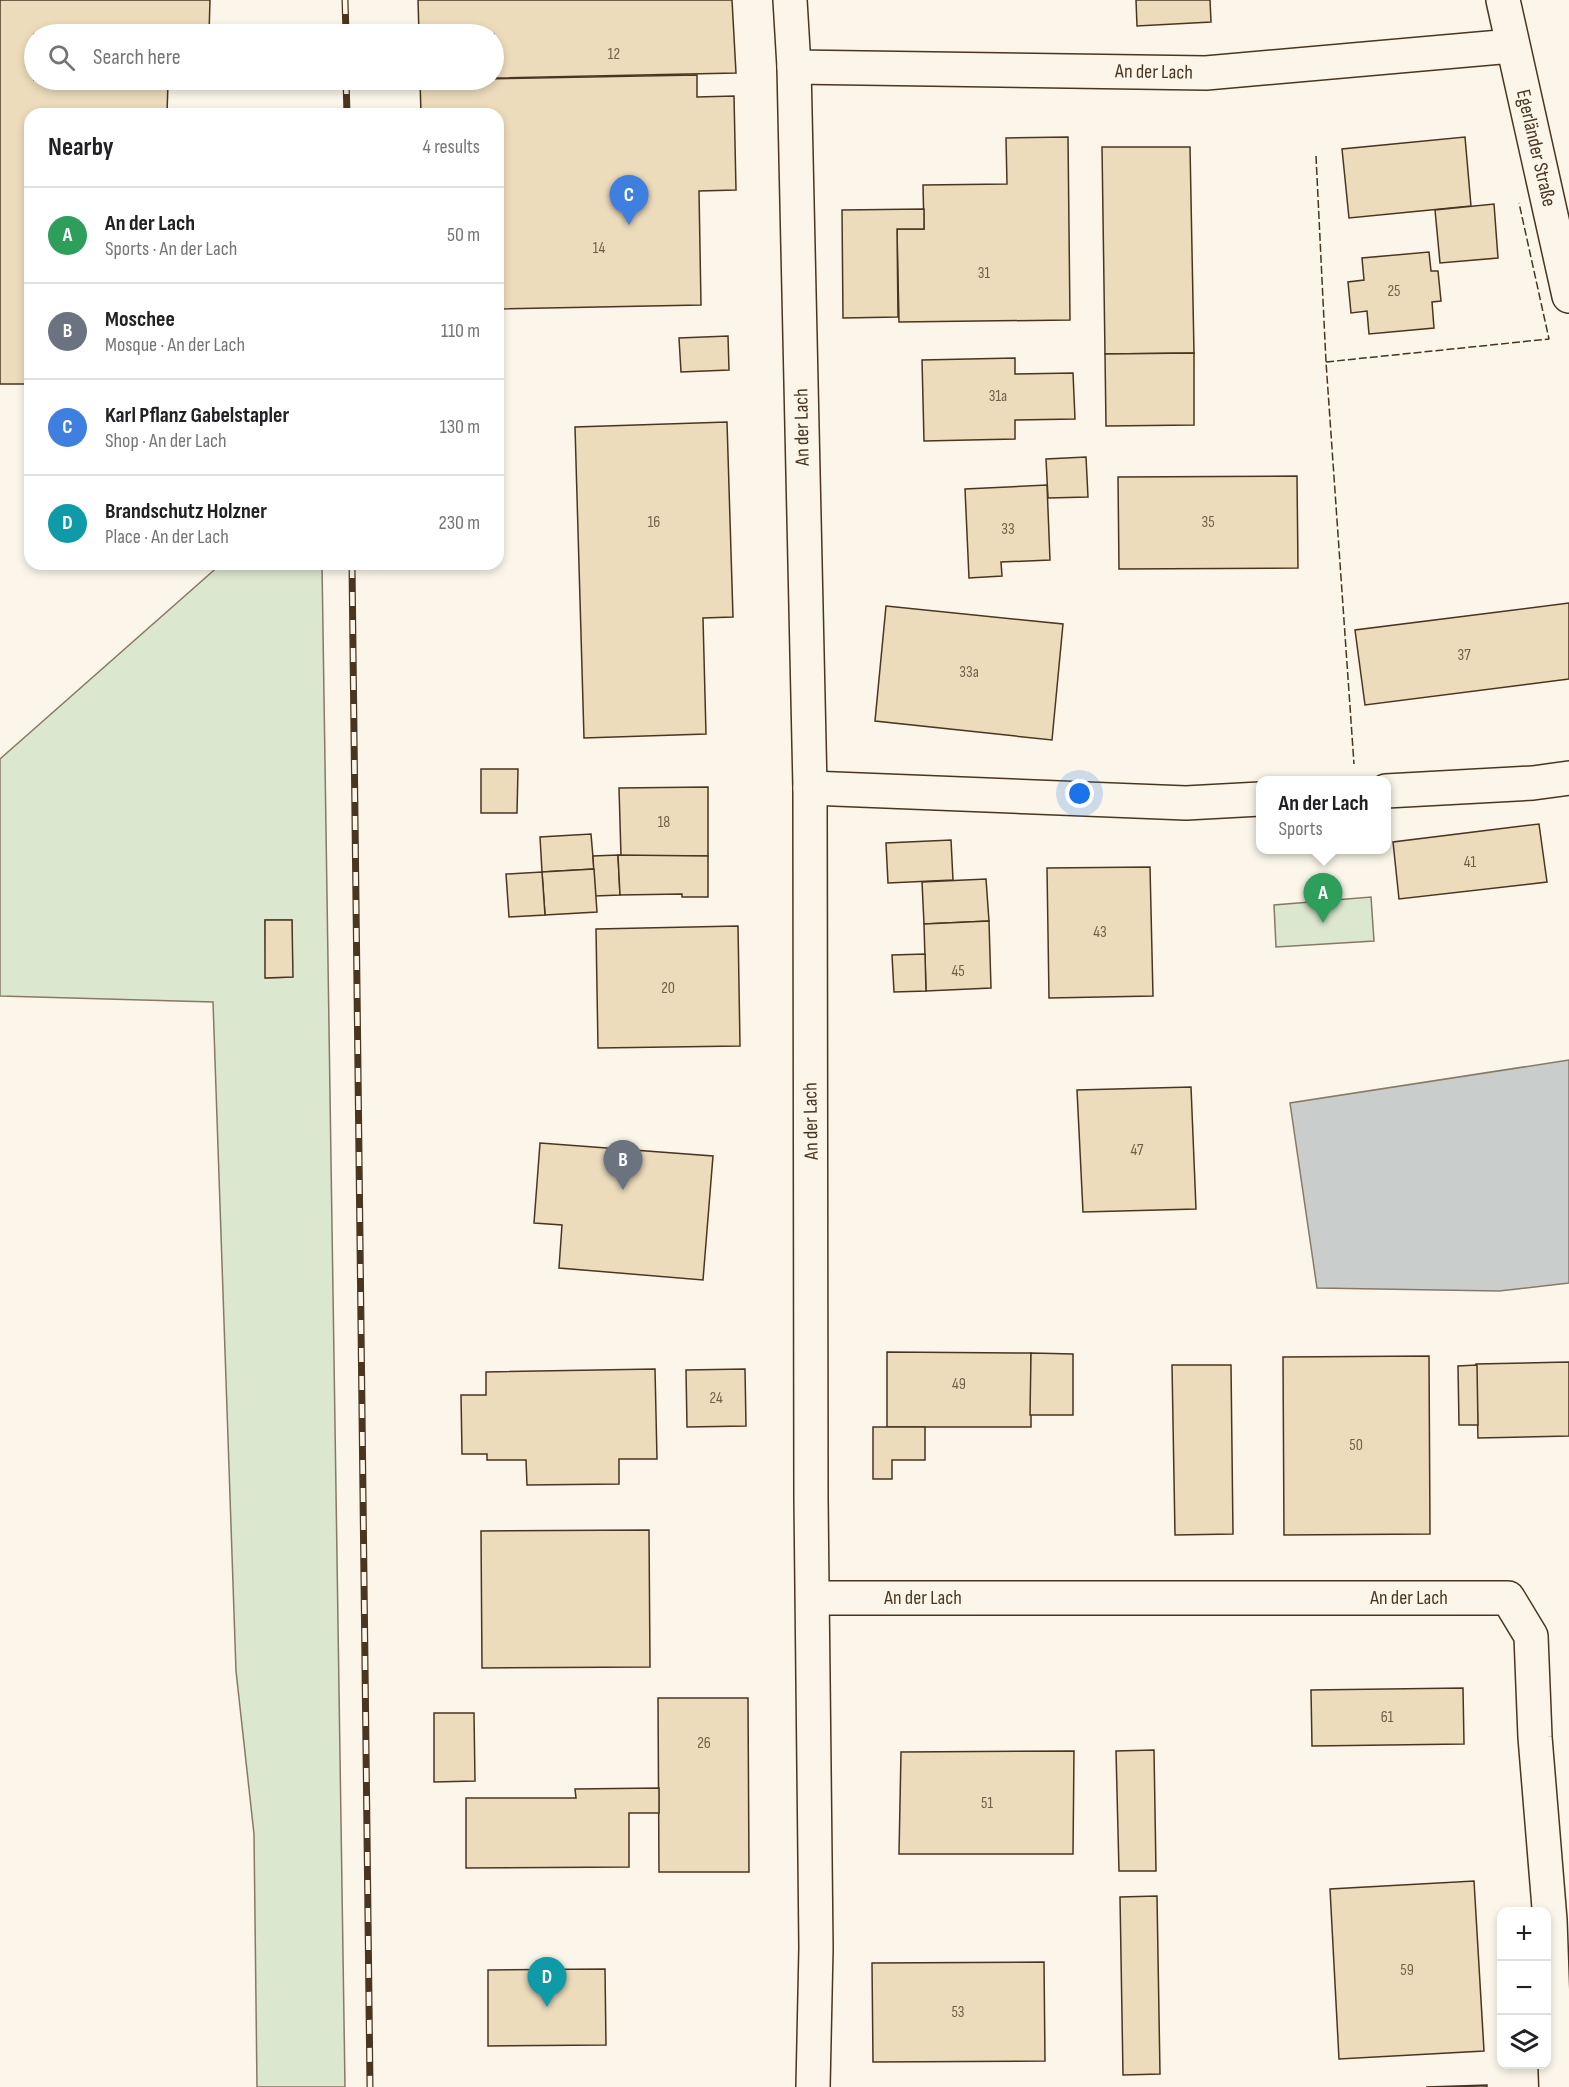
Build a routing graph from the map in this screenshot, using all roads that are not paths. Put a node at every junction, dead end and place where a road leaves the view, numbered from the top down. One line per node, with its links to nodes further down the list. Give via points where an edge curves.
1 (790, 0): 4 (street, An der Lach)
2 (1503, 0): 3 (street, Egerländer Straße)
3 (1512, 46): 4 (street, An der Lach, via 1206,73); 5 (street, Egerländer Straße)
4 (794, 67): 7 (street, An der Lach)
5 (1569, 296)
6 (1569, 778): 8 (street)
7 (810, 788): 9 (street, via 1186,803); 10 (street, An der Lach)
8 (1391, 791)
9 (1256, 799)
10 (813, 1598): 11 (street, An der Lach); 12 (street, An der Lach, via 1508,1598 1531,1636 1550,1920)
11 (813, 2087)
12 (1556, 2087)

